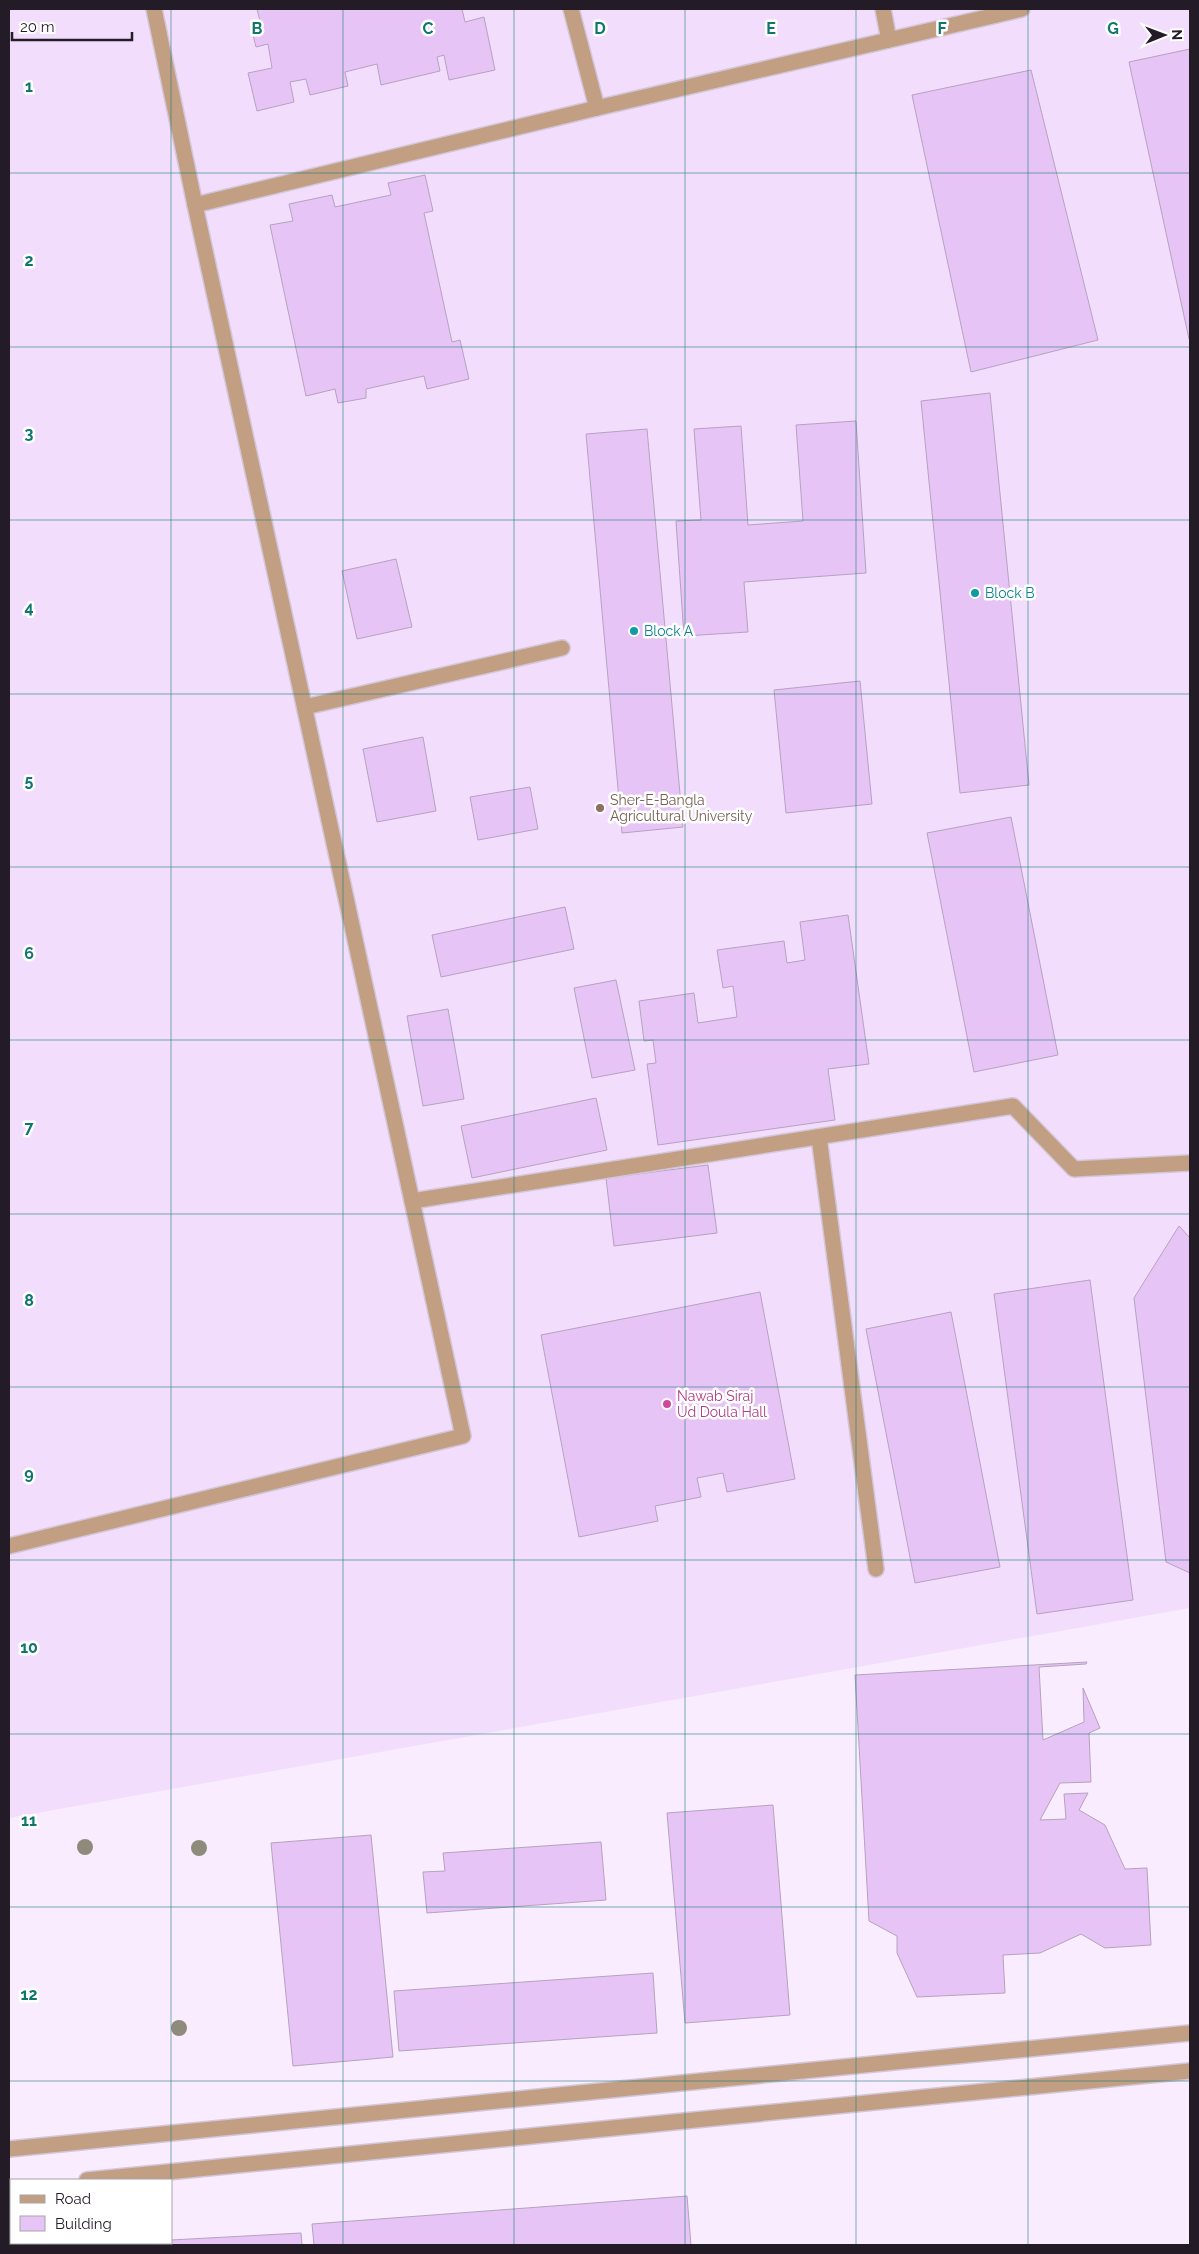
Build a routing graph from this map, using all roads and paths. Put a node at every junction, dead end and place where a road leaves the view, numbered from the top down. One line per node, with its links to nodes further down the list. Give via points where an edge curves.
1 (154, 9): 7 (street)
2 (571, 9): 6 (street)
3 (883, 9): 5 (street)
4 (1022, 9): 5 (street)
5 (889, 40): 6 (street)
6 (597, 108): 7 (street)
7 (195, 205): 9 (street)
8 (562, 648): 9 (street)
9 (305, 707): 12 (street)
10 (819, 1137): 11 (street, via 1014,1106 1074,1168); 12 (street); 14 (street)
11 (1190, 1162)
12 (412, 1201): 13 (street, via 464,1436)
13 (9, 1546)
14 (876, 1569)
15 (1190, 2033): 17 (street)
16 (1190, 2071): 18 (street)
17 (9, 2149)
18 (97, 2179)

